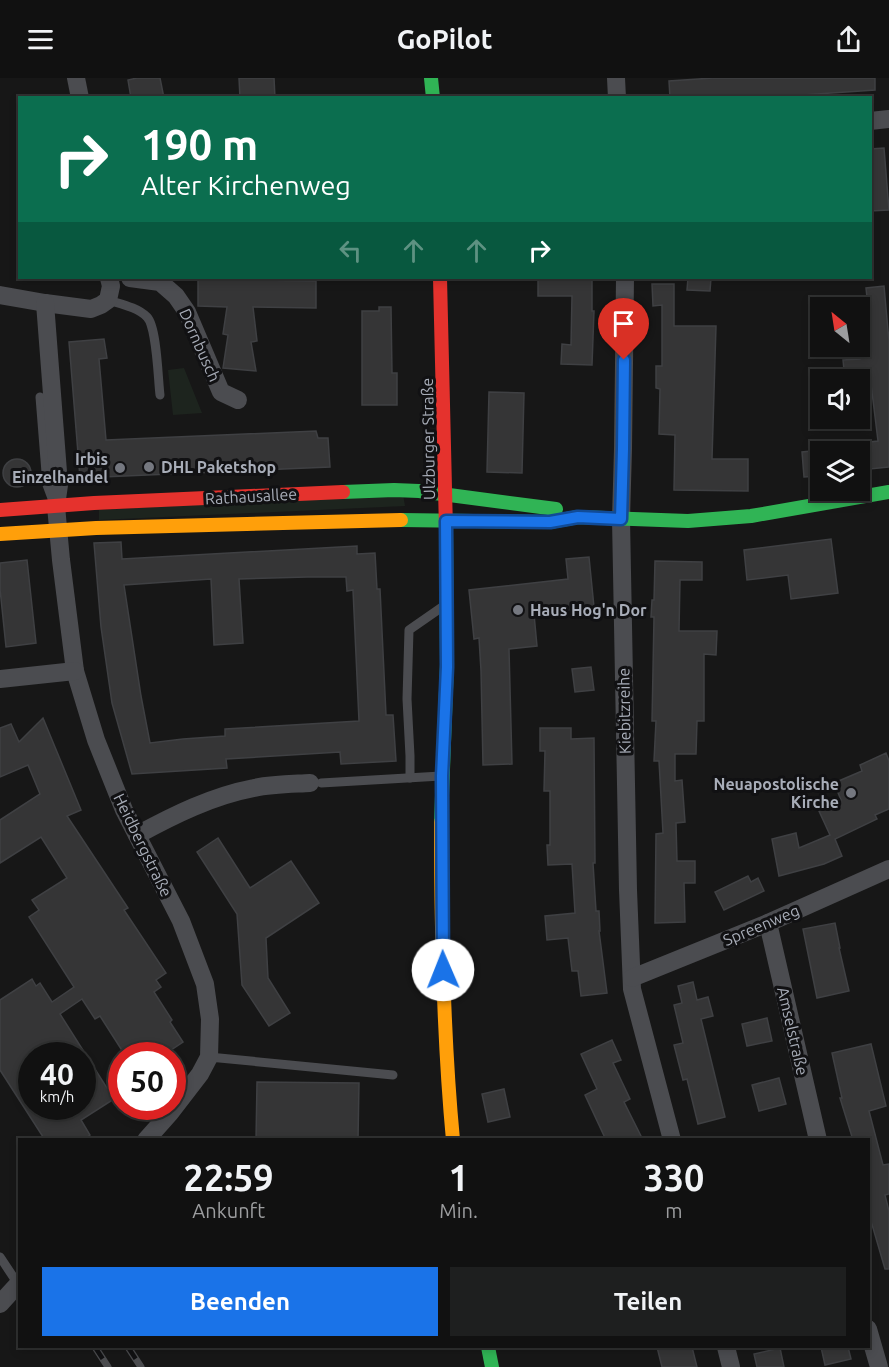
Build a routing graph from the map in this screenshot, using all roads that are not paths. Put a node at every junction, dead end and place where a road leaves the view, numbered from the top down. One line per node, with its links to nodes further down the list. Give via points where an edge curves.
1 (76, 78): 4 (street)
2 (431, 78): 5 (main road)
3 (616, 78): 6 (street)
4 (80, 96)
5 (434, 96)
6 (617, 96)
7 (889, 119): 8 (street)
8 (872, 121)
9 (109, 279): 14 (street)
10 (138, 279): 18 (street, Dornbusch, via 160,282 176,296 187,312 221,392)
11 (440, 279): 20 (main road, Ulzburger Straße)
12 (625, 279): 24 (street, Kiebitzreihe)
13 (0, 295): 15 (street)
14 (108, 300): 15 (street, via 91,309); 16 (lane, via 138,310 148,318)
15 (45, 303): 21 (street, via 60,485)
16 (160, 396)
17 (40, 398): 21 (lane, via 47,485)
18 (238, 400)
19 (889, 492): 24 (main road, via 741,517)
20 (446, 494): 21 (main road, Rathausallee, via 394,490); 23 (main road, Rathausallee, via 552,507); 25 (main road, Ulzburger Straße)
21 (56, 506): 22 (main road, Rathausallee); 26 (street)
22 (0, 510)
23 (578, 517): 24 (main road); 25 (main road, Rathausallee, via 550,522)
24 (621, 519): 37 (street, Kiebitzreihe)
25 (446, 521): 26 (main road, Rathausallee); 28 (main road, Ulzburger Straße)
26 (58, 530): 27 (main road, Rathausallee); 29 (street, Heidbergstraße)
27 (0, 534)
28 (447, 603): 31 (main road, Ulzburger Straße); 32 (lane, via 409,630 406,699)
29 (75, 671): 30 (street); 34 (street, Heidbergstraße, via 96,740)
30 (0, 680)
31 (442, 776): 32 (lane); 41 (main road, Ulzburger Straße, via 443,973)
32 (410, 778): 33 (lane)
33 (315, 783): 34 (street, via 255,788 224,796)
34 (137, 835): 38 (street, Heidbergstraße, via 181,921 205,984 210,1019)
35 (889, 868): 36 (street, Spreenweg)
36 (768, 923): 37 (street, Spreenweg); 43 (street, Amselstraße)
37 (632, 978): 42 (street, Kiebitzreihe, via 633,996)
38 (209, 1057): 39 (lane); 40 (street, Heidbergstraße, via 200,1074)
39 (393, 1075)
40 (148, 1138)
41 (453, 1138)
42 (671, 1138)
43 (818, 1138)
44 (0, 1257): 45 (lane)
45 (18, 1282)
46 (18, 1284): 47 (street)
47 (0, 1304)
48 (870, 1336): 53 (street)
49 (488, 1348): 51 (main road)
50 (726, 1348): 52 (street)
51 (492, 1367)
52 (731, 1367)
53 (879, 1367)

